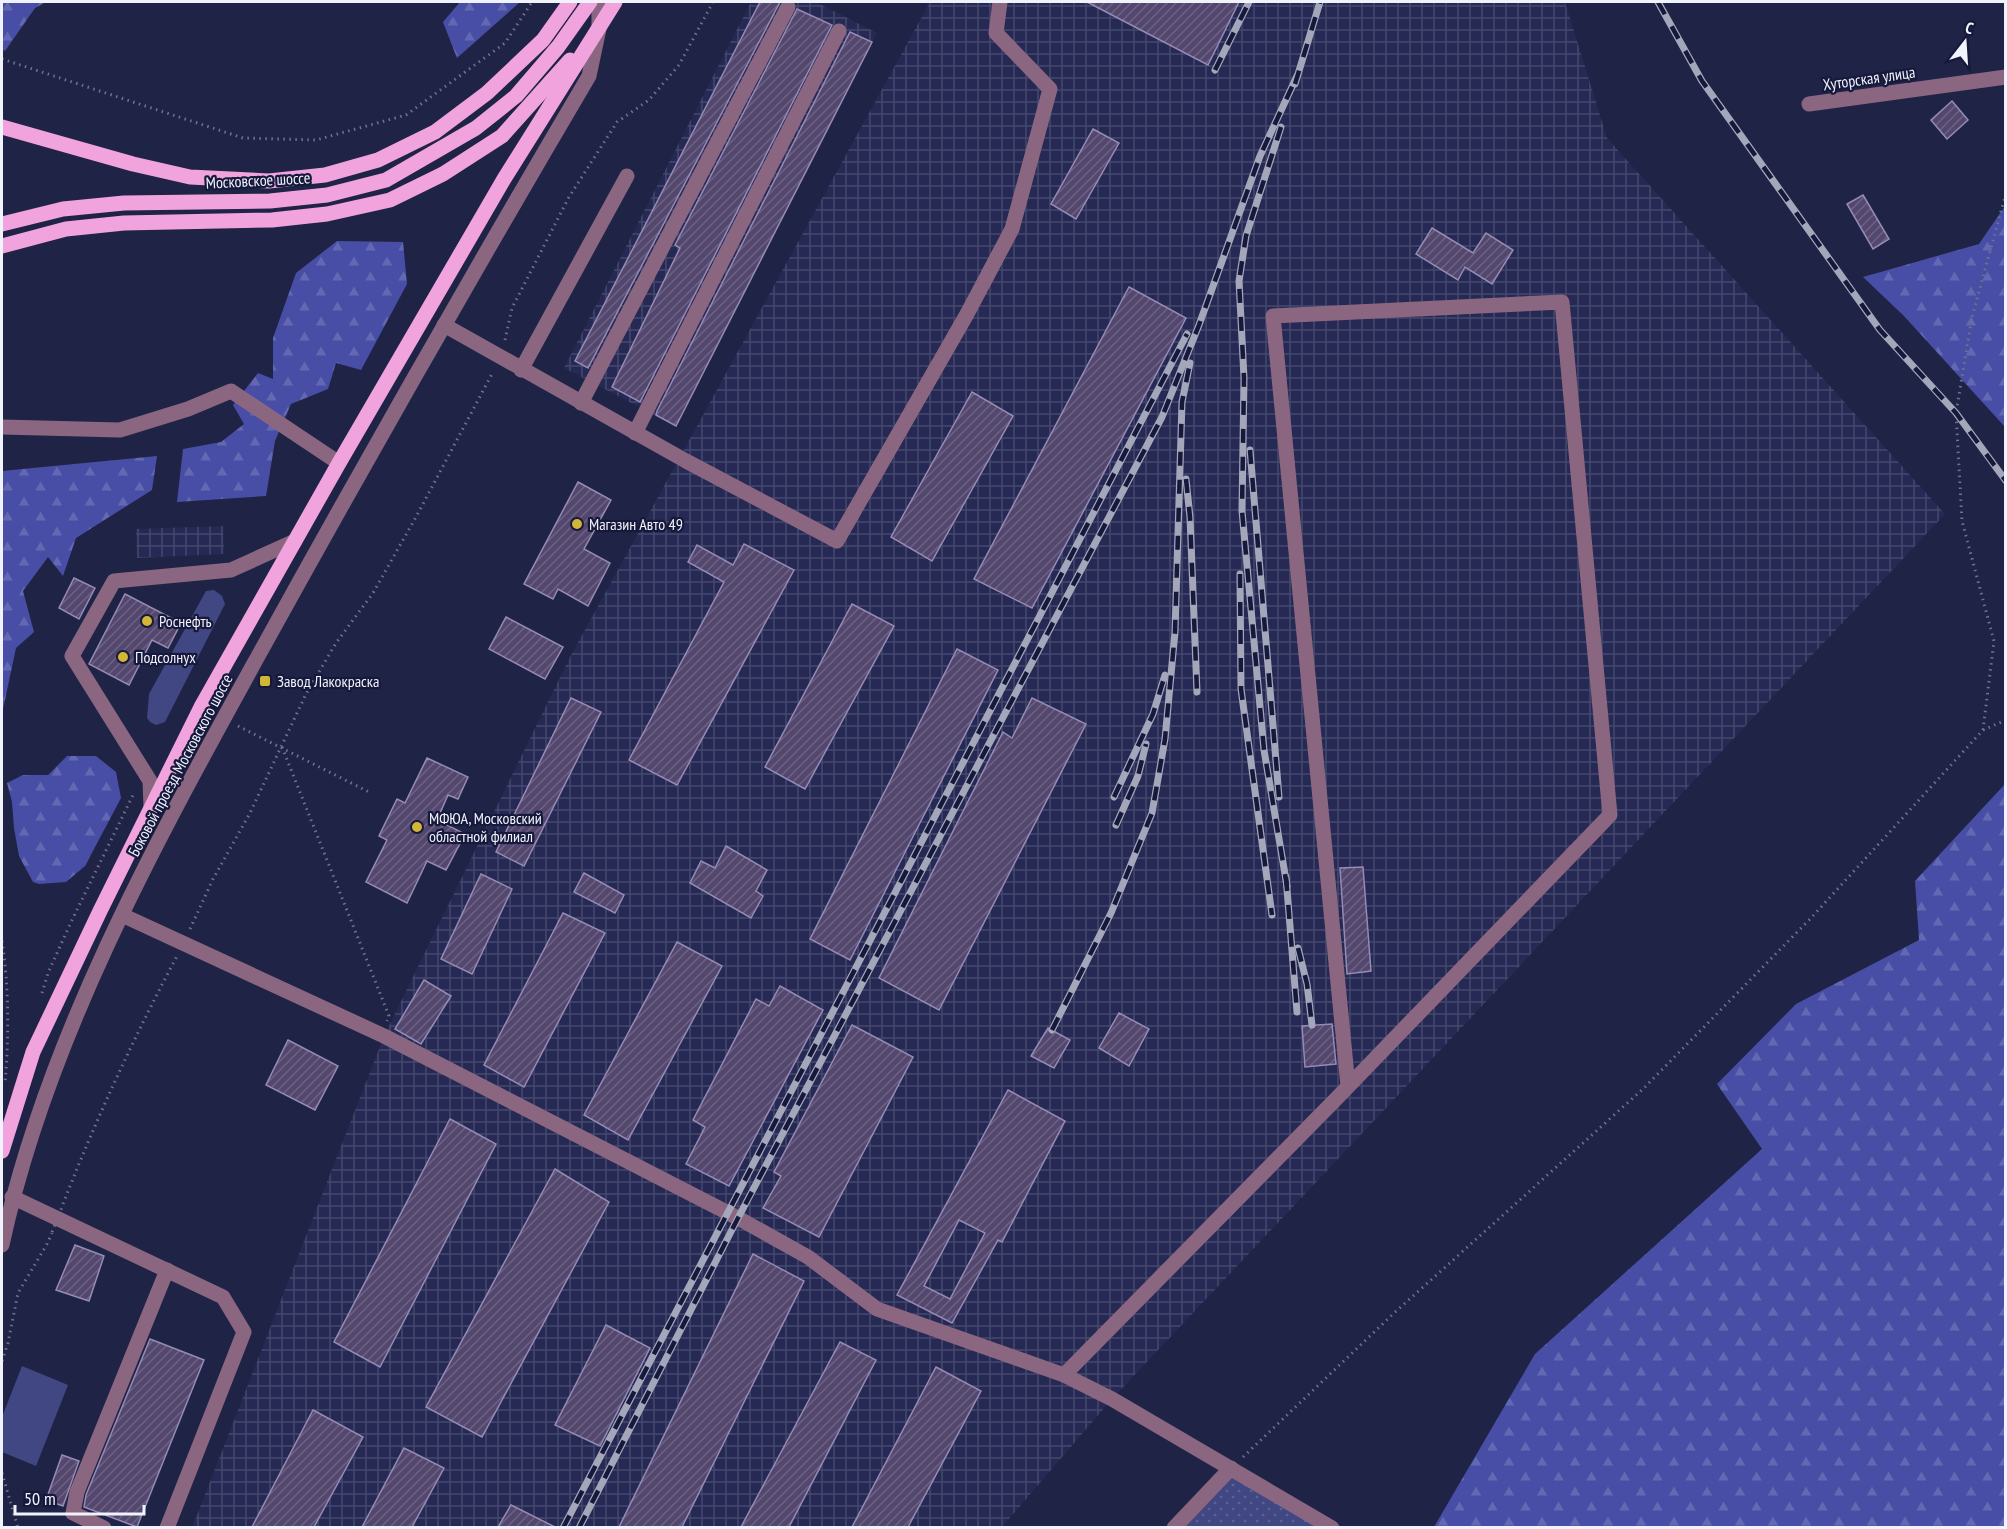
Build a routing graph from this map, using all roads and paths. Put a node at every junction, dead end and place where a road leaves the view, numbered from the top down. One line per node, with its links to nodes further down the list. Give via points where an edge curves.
1 (532, 2): 11 (path, via 505,43 406,115 315,140 243,138)
2 (570, 2): 14 (main road, via 543,40 488,93 435,132 378,160 325,175 269,181 190,177)
3 (590, 2): 17 (main road, Московское шоссе, via 516,96 476,128 386,180 327,195 270,201 104,205 63,209)
4 (599, 2): 9 (street, Боковой проезд Московского шоссе)
5 (615, 2): 9 (main road)
6 (713, 2): 20 (path, via 680,64 649,100 617,122 569,197 512,308)
7 (1000, 2): 24 (street, via 996,33 1050,89 1012,229 837,541)
8 (788, 7): 22 (street)
9 (599, 28): 18 (main road, via 502,136 443,174 390,200 327,214 272,220 124,224 66,230); 19 (street, Боковой проезд Московского шоссе, via 589,76); 25 (main road, via 504,179)
10 (839, 31): 24 (street)
11 (2, 59)
12 (2006, 77): 13 (street, Хуторская улица)
13 (1809, 104)
14 (2, 127)
15 (627, 176): 21 (street)
16 (2006, 193): 29 (path, via 1972,317 1956,413 1962,521 1994,641)
17 (2, 224)
18 (2, 246)
19 (444, 325): 20 (street); 27 (street, Боковой проезд Московского шоссе)
20 (501, 358): 21 (street); 30 (path, via 373,593 336,643 306,694)
21 (521, 370): 22 (street)
22 (581, 403): 24 (street)
23 (2, 427): 25 (street, via 120,430 189,409 231,391)
24 (635, 433)
25 (339, 463): 26 (main road)
26 (294, 541): 32 (main road, via 201,707); 32 (street, via 231,570 114,581 72,656 150,781)
27 (224, 719): 30 (path); 33 (street, Боковой проезд Московского шоссе)
28 (2006, 720): 29 (path)
29 (1983, 730): 45 (path, via 1811,918 1643,1089 1392,1315)
30 (282, 747): 31 (path); 35 (path); 36 (path, via 389,1016)
31 (371, 793)
32 (151, 807): 39 (main road, via 33,1052)
33 (122, 915): 35 (street); 40 (street, Боковой проезд Московского шоссе, via 57,1059)
34 (2, 941): 38 (path, via 8,1054)
35 (184, 943): 36 (street); 43 (path, bridge, via 102,1108 47,1244 18,1293)
36 (380, 1034): 44 (street, via 738,1218 808,1257 877,1309)
37 (1348, 1086): 37 (street, via 1610,815 1562,302 1274,316); 44 (street)
38 (5, 1090)
39 (2, 1151)
40 (12, 1197): 41 (street, Боковой проезд Московского шоссе); 42 (street)
41 (2, 1245)
42 (167, 1270): 48 (street, via 77,1492 73,1513); 49 (street, via 222,1297 244,1332)
43 (2, 1361)
44 (1064, 1375): 45 (street)
45 (1231, 1468): 50 (street); 51 (street)
46 (2, 1473): 47 (path)
47 (18, 1527)
48 (104, 1527)
49 (167, 1527)
50 (1174, 1527)
51 (1332, 1527)

